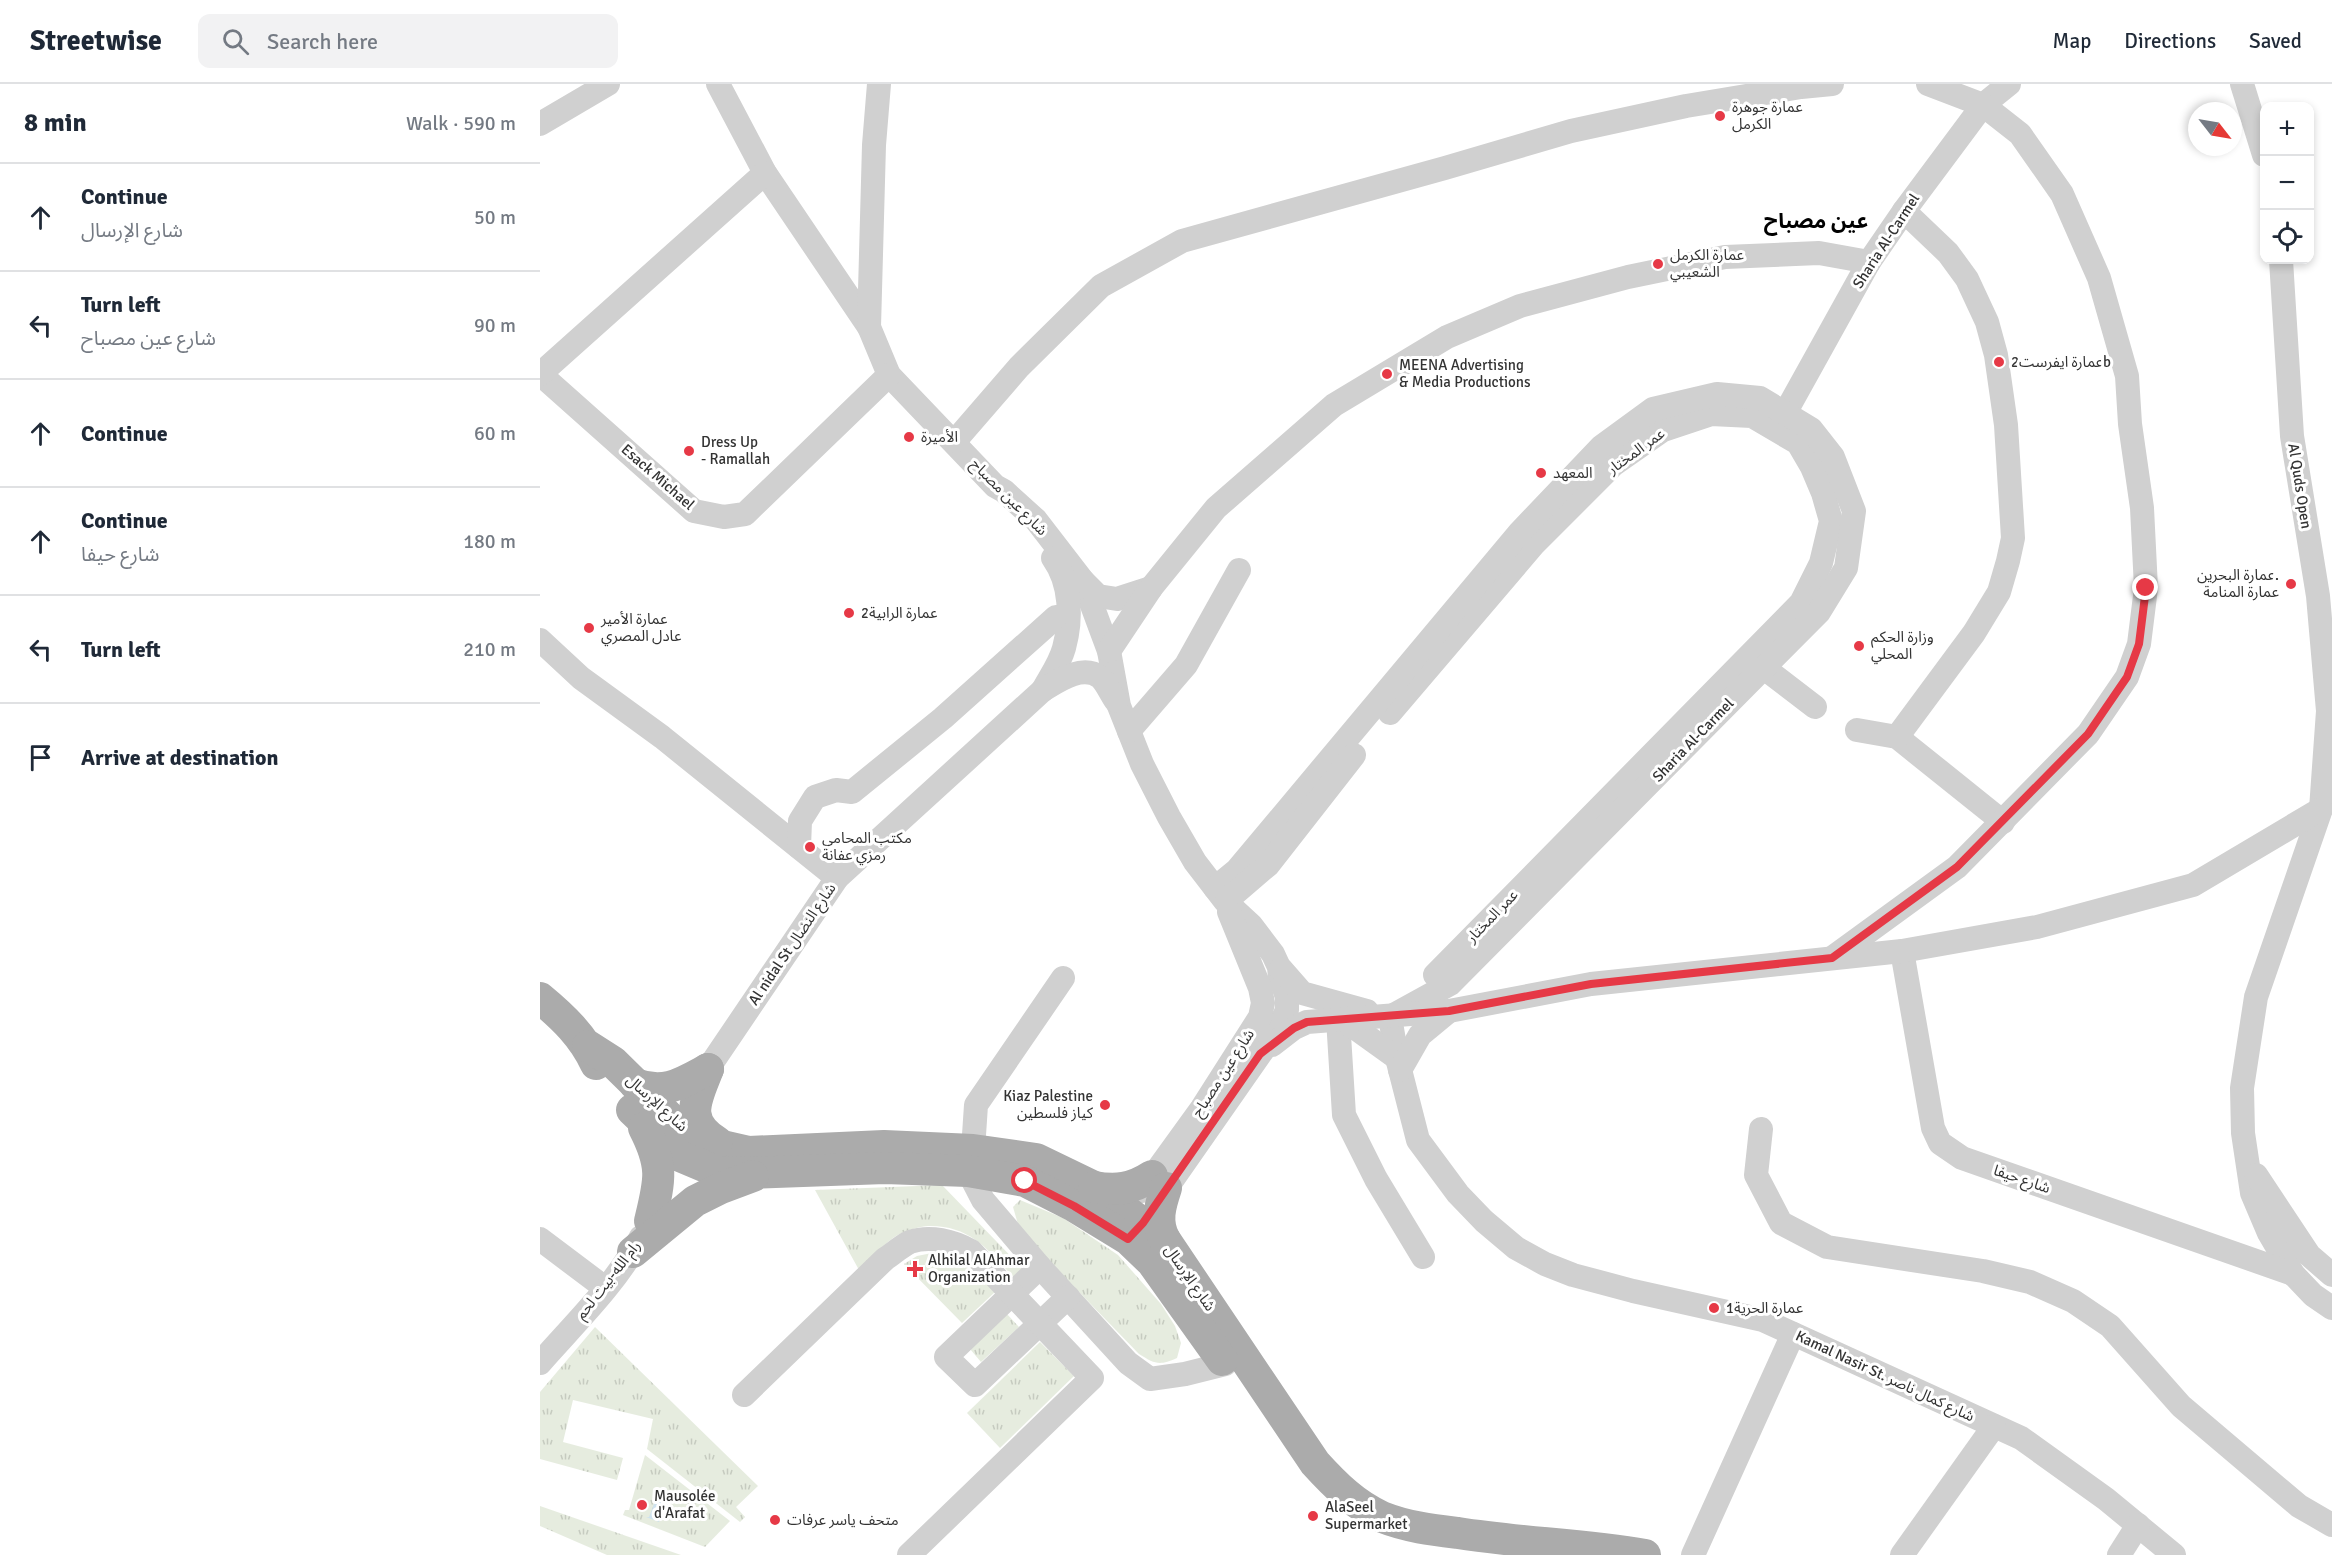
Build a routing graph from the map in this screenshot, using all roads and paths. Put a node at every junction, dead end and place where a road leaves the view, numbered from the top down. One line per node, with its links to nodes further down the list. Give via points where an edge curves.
1 (608, 84): 9 (street)
2 (718, 84): 11 (street)
3 (879, 84): 15 (street, شارع عين مصباح)
4 (1832, 84): 19 (street, via 1686,106 1571,131 1182,241 1101,286 1019,367)
5 (1928, 84): 8 (street)
6 (2009, 84): 8 (street, Sharia Al-Carmel)
7 (2242, 84): 10 (street)
8 (1983, 105): 12 (street, Sharia Al-Carmel); 37 (street, via 2020,134 2062,194 2099,278 2127,376 2142,508 2146,588 2139,644 2127,677 2088,734)
9 (540, 124)
10 (2260, 140)
11 (765, 173): 15 (street); 16 (street)
12 (1904, 211): 13 (street, Sharia Al-Carmel); 35 (street, via 1948,253 1967,279 1987,322 2006,425 2013,538 1999,592 1974,633)
13 (1869, 262): 18 (street, Sharia Al-Carmel); 24 (street, via 1820,253 1725,258 1628,277 1520,306 1447,337 1334,405 1216,508)
14 (2281, 264): 23 (street, Al Quds Open, via 2292,436)
15 (869, 327): 17 (street, شارع عين مصباح)
16 (540, 374): 17 (street, Esack Michael, via 694,511 724,517 745,514)
17 (890, 375): 19 (street, شارع عين مصباح)
18 (1781, 422): 28 (street, Sharia Al-Carmel, via 1811,429 1833,458 1854,511 1846,568 1819,612); 39 (street, عمر المختار, via 1712,414 1664,430 1613,465 1534,544 1370,736); 41 (street, Sharia Al-Carmel, via 1760,398 1717,394 1653,409 1601,447 1520,532)
19 (955, 441): 20 (street, شارع عين مصباح)
20 (1004, 491): 22 (street, شارع عين مصباح, via 1036,520); 29 (street, via 1061,568 1069,598 1064,650)
21 (1239, 570): 34 (street, via 1186,665)
22 (1083, 581): 24 (street, via 1098,596 1117,599); 27 (street, شارع عين مصباح)
23 (2325, 586): 32 (street, Al Quds Open)
24 (1151, 588): 27 (street)
25 (1056, 618): 38 (street, via 852,792 836,789 815,797 800,821)
26 (540, 640): 38 (street, via 581,678)
27 (1109, 651): 30 (street, شارع عين مصباح)
28 (1755, 664): 31 (street); 46 (street, Sharia Al-Carmel); 51 (street, عمر المختار)
29 (1043, 690): 30 (street, via 1074,674 1089,672 1100,678); 40 (street, Al nidal St شارع النضال)
30 (1119, 706): 34 (street, شارع عين مصباح)
31 (1815, 707)
32 (2328, 711): 36 (street, شارع حيفا)
33 (1857, 730): 35 (street)
34 (1129, 731): 41 (street, شارع عين مصباح, via 1169,817)
35 (1897, 737): 37 (street)
36 (2320, 809): 43 (street, via 2193,885 2037,927); 64 (street, شارع حيفا, via 2256,997 2242,1088)
37 (2003, 822): 44 (street, via 1957,867)
38 (799, 847): 40 (street)
39 (1268, 865): 41 (street, عمر المختار); 42 (street, via 1254,892)
40 (837, 878): 56 (street, Al nidal St شارع النضال)
41 (1220, 895): 42 (street, شارع عين مصباح); 50 (street, شارع عين مصباح, via 1260,988)
42 (1251, 925): 47 (street, شارع عين مصباح, via 1273,954 1280,977)
43 (1902, 951): 44 (street); 76 (street, شارع حيفا, via 1933,1128 1940,1143 1962,1158)
44 (1832, 958): 49 (street, via 1591,984)
45 (1063, 978): 63 (street, via 976,1105)
46 (1450, 984): 49 (street, via 1453,1001); 51 (street, Sharia Al-Carmel)
47 (1295, 995): 50 (street); 51 (street); 54 (street, شارع عين مصباح)
48 (540, 998): 53 (main road, شارع الإرسال)
49 (1460, 1009): 51 (street); 55 (street, via 1420,1035)
50 (1260, 1017): 66 (street, شارع عين مصباح)
51 (1390, 1017): 52 (street); 55 (street, Kamal Nasir St. شارع كمال ناصر)
52 (1338, 1019): 54 (street, via 1307,1022); 55 (street, via 1358,1030); 74 (street, via 1344,1115 1376,1179)
53 (588, 1046): 57 (main road, شارع الإرسال, via 613,1062); 58 (main road, شارع الإرسال, via 600,1073)
54 (1260, 1054): 66 (street, شارع عين مصباح)
55 (1398, 1064): 83 (street, Kamal Nasir St. شارع كمال ناصر, via 1418,1140 1458,1194 1516,1248 1573,1275 1763,1320)
56 (708, 1069): 57 (main road, via 661,1089); 59 (street, Al nidal St شارع النضال); 61 (main road, via 697,1097 696,1116 703,1133)
57 (635, 1084): 59 (main road, شارع الإرسال)
58 (639, 1119): 62 (main road, شارع الإرسال); 68 (main road, via 659,1164)
59 (671, 1119): 61 (main road, شارع الإرسال, via 701,1141); 62 (street)
60 (1761, 1129): 89 (street, via 1756,1175 1781,1223 1827,1247 1983,1270 2030,1282 2073,1300 2110,1326 2181,1407 2299,1506)
61 (725, 1147): 63 (main road, شارع الإرسال, via 749,1152 884,1146)
62 (680, 1156): 65 (main road, شارع الإرسال, via 718,1172); 68 (street, رام الله-بيت لحم)
63 (971, 1161): 65 (main road, شارع الإرسال); 67 (main road, شارع الإرسال, via 1036,1159); 69 (main road, شارع الإرسال); 75 (street, via 983,1200)
64 (2249, 1167): 71 (street, شارع حيفا); 76 (street, شارع حيفا, via 2252,1193)
65 (761, 1172): 72 (main road, via 695,1202)
66 (1159, 1182): 67 (main road, via 1113,1191); 69 (street, شارع عين مصباح); 69 (main road, via 1160,1231)
67 (1094, 1187): 69 (main road, شارع الإرسال)
68 (650, 1221): 72 (street, رام الله-بيت لحم)
69 (1136, 1229): 85 (main road, شارع الإرسال, via 1152,1262); 90 (main road, شارع الإرسال, via 1342,1493 1382,1516)
70 (540, 1239): 78 (street)
71 (2306, 1249): 73 (street, via 2323,1257); 77 (street, شارع حيفا)
72 (633, 1252): 78 (street, رام الله-بيت لحم)
73 (2332, 1256)
74 (1423, 1257)
75 (1040, 1267): 79 (street); 80 (street)
76 (2293, 1274): 81 (street, شارع حيفا)
77 (2332, 1275)
78 (605, 1288): 84 (street, رام الله-بيت لحم)
79 (1012, 1294): 82 (street); 82 (street, via 946,1357 975,1385); 86 (street, via 971,1251 955,1242 910,1242 885,1259)
80 (1068, 1298): 82 (street); 85 (street, via 1128,1363 1150,1379)
81 (2332, 1308)
82 (1040, 1323): 91 (street, via 1092,1378)
83 (1793, 1334): 87 (street, Kamal Nasir St. شارع كمال ناصر); 93 (street)
84 (540, 1363)
85 (1225, 1364): 90 (main road, شارع الإرسال, via 1297,1473 1330,1509 1372,1533 1412,1546)
86 (744, 1395)
87 (1994, 1426): 88 (street, Kamal Nasir St. شارع كمال ناصر, via 2021,1438); 94 (street)
88 (2138, 1525): 95 (street); 96 (street, Kamal Nasir St. شارع كمال ناصر)
89 (2332, 1525)
90 (1482, 1549): 92 (main road, شارع الإرسال, via 1615,1550)
91 (909, 1555)
92 (1645, 1555)
93 (1693, 1555)
94 (1902, 1555)
95 (2120, 1555)
96 (2174, 1555)

